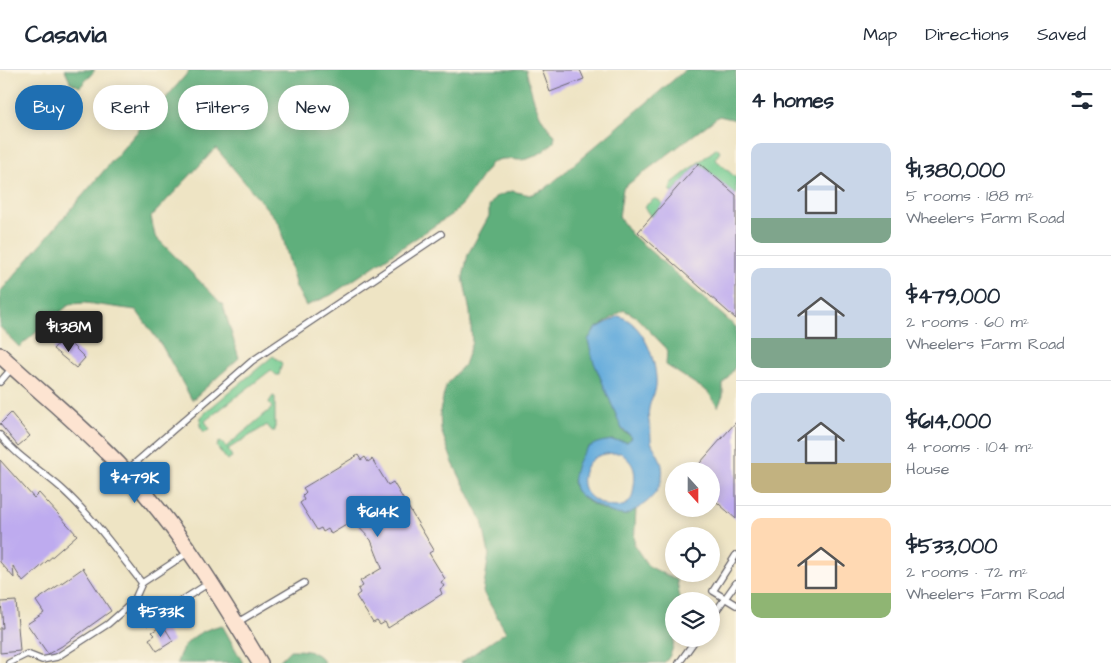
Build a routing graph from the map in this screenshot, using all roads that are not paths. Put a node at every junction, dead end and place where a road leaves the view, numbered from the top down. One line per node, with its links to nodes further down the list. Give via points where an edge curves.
1 (441, 234): 6 (lane, via 252,361)
2 (0, 355): 3 (main road)
3 (13, 366): 4 (lane); 6 (main road)
4 (0, 382)
5 (0, 435): 10 (lane, via 11,449 61,489 94,523)
6 (126, 471): 7 (main road)
7 (189, 552): 9 (main road); 10 (lane)
8 (736, 555): 13 (lane, via 713,591)
9 (210, 582): 14 (lane, via 148,622); 17 (main road)
10 (142, 583): 14 (lane)
11 (304, 583): 17 (lane)
12 (736, 583): 13 (lane)
13 (725, 599): 15 (lane); 16 (lane)
14 (134, 602): 19 (lane, via 57,658 42,660 27,654)
15 (736, 605)
16 (720, 606)
17 (236, 623): 20 (main road)
18 (690, 647): 21 (lane)
19 (9, 663)
20 (260, 663)
21 (679, 663)

